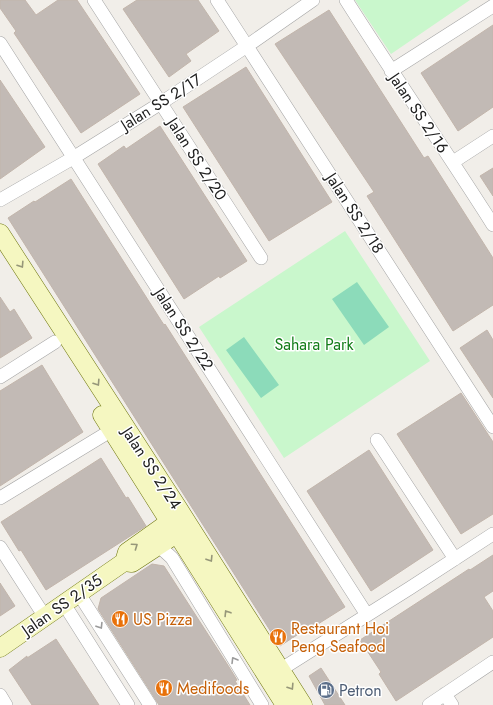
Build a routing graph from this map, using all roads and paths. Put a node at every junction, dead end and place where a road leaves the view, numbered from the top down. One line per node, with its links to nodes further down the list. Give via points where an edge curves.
1 (94, 0): 9 (street, Jalan SS 2/20)
2 (217, 0): 7 (street, Jalan SS 2/18)
3 (313, 0): 7 (street, Jalan SS 2/17)
4 (346, 0): 8 (street, Jalan SS 2/16)
5 (493, 6): 8 (street)
6 (0, 43): 11 (street, Jalan SS 2/22)
7 (247, 46): 9 (street, Jalan SS 2/17); 20 (street, Jalan SS 2/18)
8 (391, 71): 12 (street, Jalan SS 2/16)
9 (161, 103): 11 (street, Jalan SS 2/17); 17 (street, Jalan SS 2/20)
10 (493, 136): 12 (street)
11 (73, 158): 13 (street, Jalan SS 2/17); 33 (street, Jalan SS 2/22)
12 (453, 162): 14 (street, Jalan SS 2/16)
13 (2, 202)
14 (493, 226)
15 (0, 233): 25 (main road, Jalan SS 2/24, one-way to 25)
16 (0, 256): 18 (main road, Jalan SS 2/24)
17 (261, 258)
18 (55, 342): 19 (street); 21 (main road, Jalan SS 2/24)
19 (0, 377)
20 (493, 427)
21 (112, 430): 23 (street); 24 (main road, Jalan SS 2/24)
22 (377, 440): 30 (street)
23 (0, 498)
24 (157, 501): 25 (main road, Jalan SS 2/24); 27 (main road)
25 (179, 523): 27 (main road, Jalan SS 2/35); 29 (main road, Jalan SS 2/24); 37 (main road, Jalan SS 2/24, one-way to 37)
26 (493, 534): 30 (street)
27 (155, 540): 29 (main road, via 178,547); 31 (main road, Jalan SS 2/35, via 132,563 124,562); 43 (street, one-way to 27, via 172,558)
28 (0, 547): 34 (street)
29 (191, 555): 44 (main road, Jalan SS 2/24, one-way to 29)
30 (455, 559): 33 (street)
31 (79, 594): 32 (main road, Jalan SS 2/35); 42 (street, one-way to 42)
32 (64, 604): 34 (main road, Jalan SS 2/35); 41 (street)
33 (367, 615): 37 (street)
34 (45, 617): 35 (main road, Jalan SS 2/35)
35 (0, 648)
36 (493, 662): 39 (street)
37 (280, 670): 45 (main road, Jalan SS 2/24, one-way to 45)
38 (0, 695): 40 (street)
39 (449, 700): 46 (street)
40 (6, 705)
41 (128, 705)
42 (150, 705)
43 (262, 705)
44 (285, 705)
45 (303, 705)
46 (430, 705)

